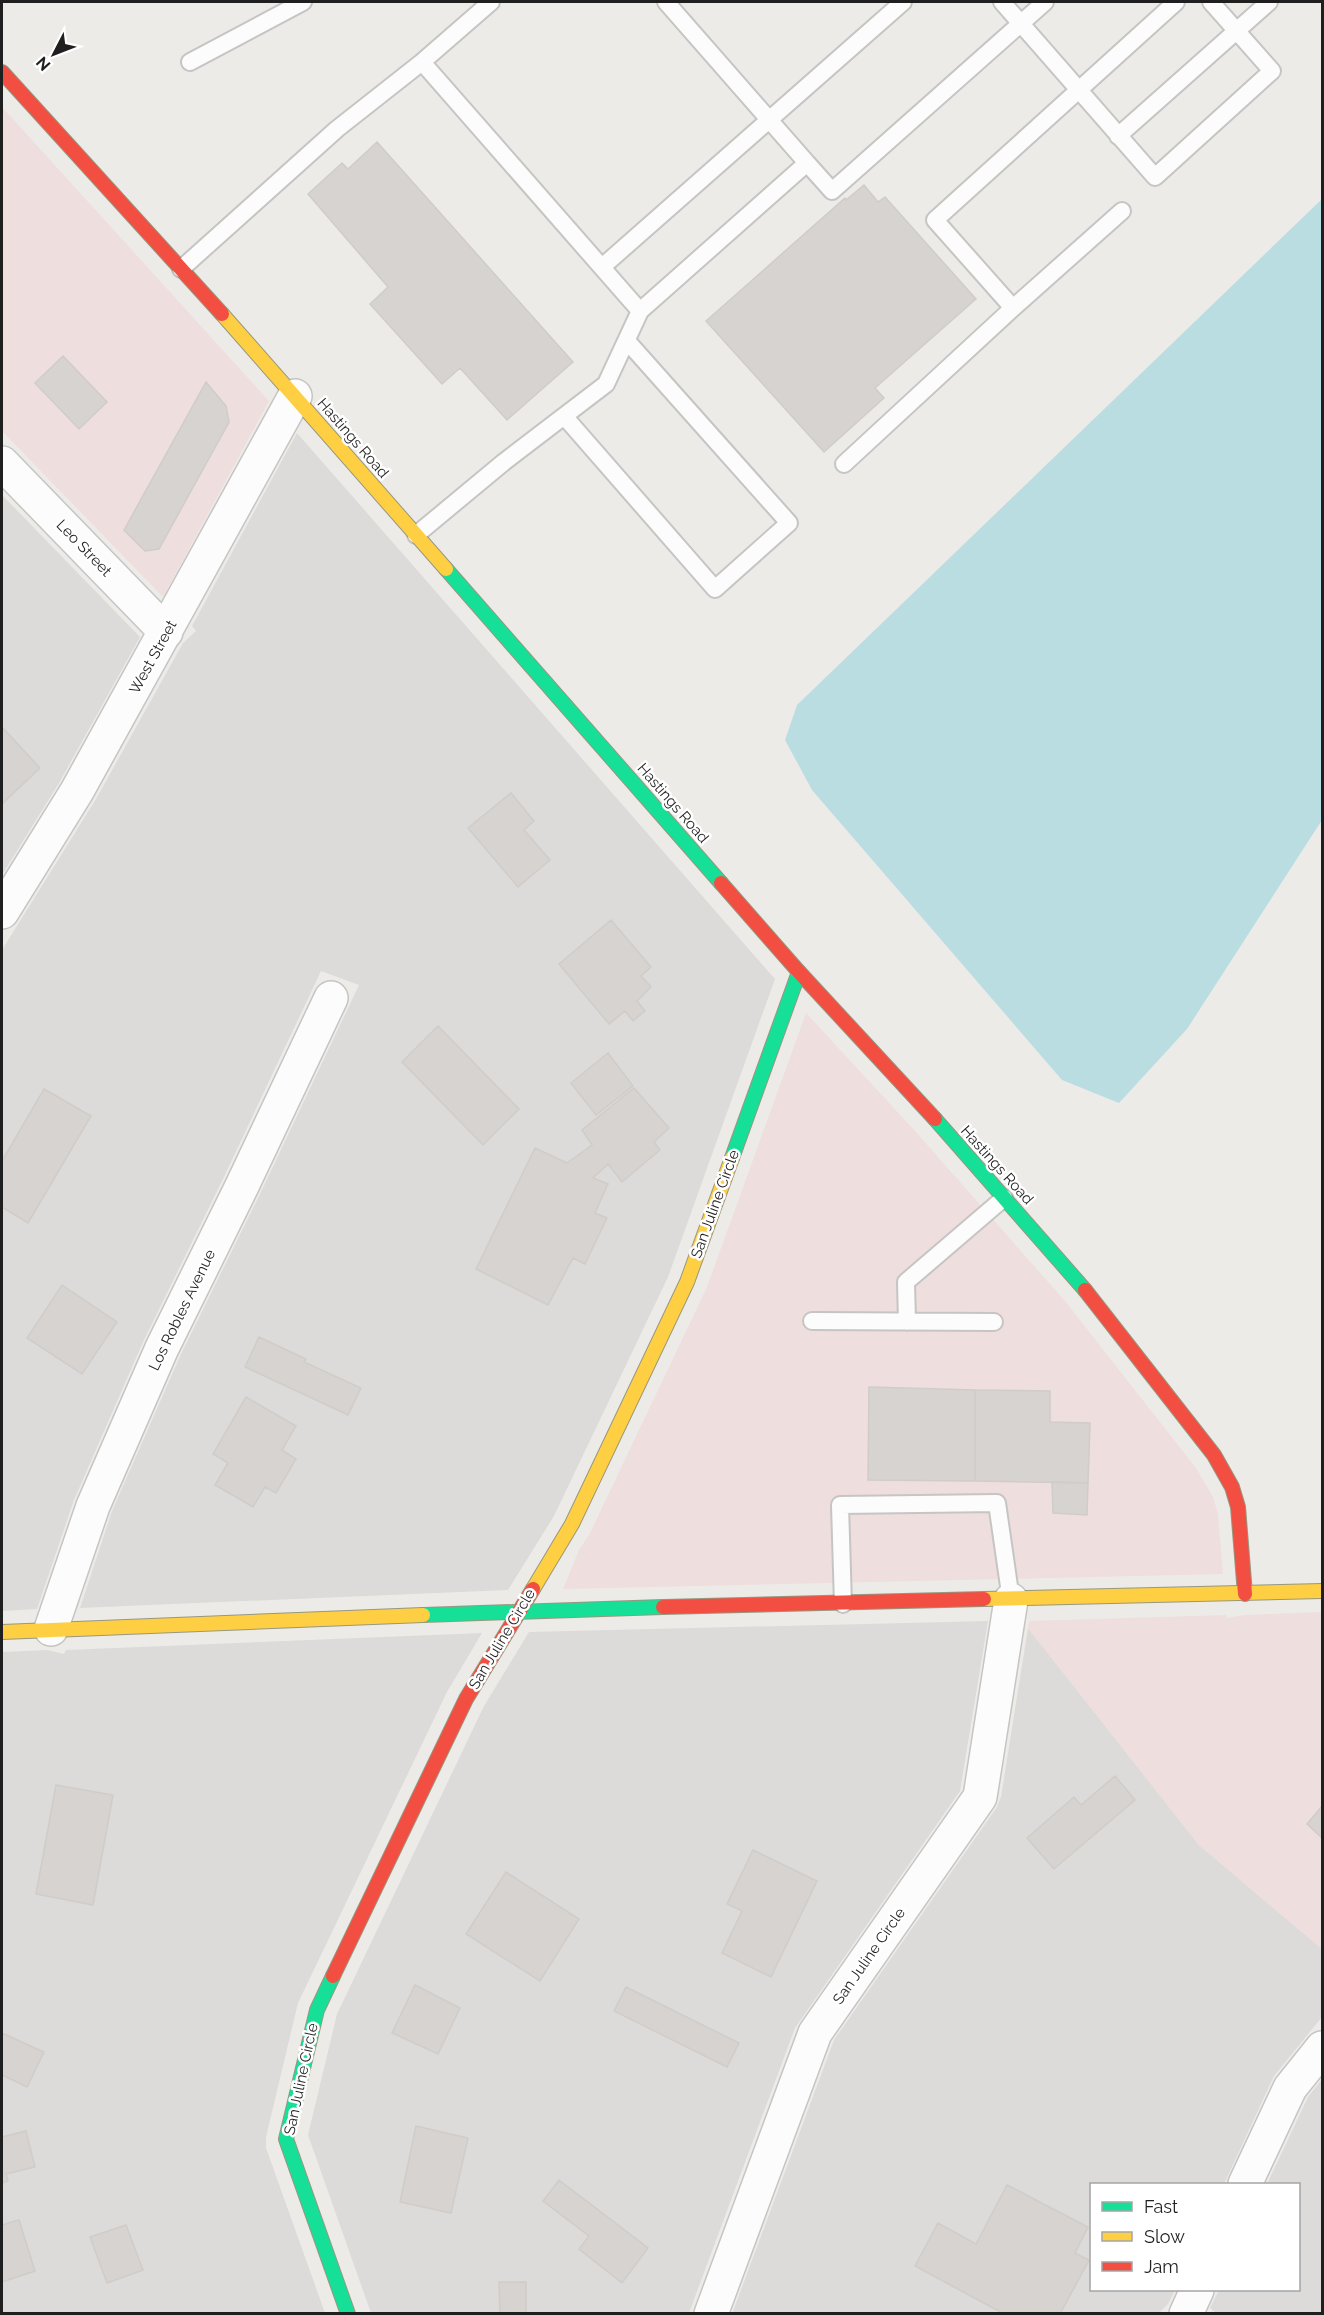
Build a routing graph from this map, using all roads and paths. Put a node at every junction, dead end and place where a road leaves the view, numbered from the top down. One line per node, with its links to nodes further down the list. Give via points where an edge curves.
1 (303, 2): 12 (lane)
2 (490, 2): 13 (lane)
3 (666, 2): 16 (lane)
4 (903, 2): 16 (lane)
5 (1002, 2): 10 (lane)
6 (1045, 2): 10 (lane)
7 (1176, 2): 15 (lane)
8 (1211, 2): 11 (lane)
9 (1269, 2): 11 (lane)
10 (1021, 23): 15 (lane); 18 (lane, via 832,191)
11 (1236, 30): 17 (lane); 17 (lane, via 1272,71 1155,177)
12 (190, 62)
13 (422, 62): 20 (lane); 21 (lane, via 337,129)
14 (2, 72): 21 (main road, Hastings Road)
15 (1077, 89): 17 (lane); 22 (lane, via 935,219)
16 (770, 119): 18 (lane); 20 (lane)
17 (1118, 136)
18 (807, 162): 23 (lane)
19 (1122, 212): 22 (lane)
20 (602, 267): 23 (lane)
21 (181, 269): 25 (main road, Hastings Road)
22 (1013, 308): 28 (lane)
23 (640, 310): 24 (lane)
24 (627, 341): 26 (lane, via 606,384); 26 (lane, via 789,523 715,589)
25 (295, 396): 29 (main road, Hastings Road); 30 (street, West Street)
26 (564, 416): 29 (lane)
27 (2, 463): 30 (street, Leo Street)
28 (844, 464)
29 (416, 535): 32 (main road, Hastings Road)
30 (166, 632): 31 (street, West Street, via 77,791)
31 (2, 912)
32 (799, 972): 34 (main road, Hastings Road); 42 (main road, San Juline Circle, via 687,1282 572,1524)
33 (331, 998): 43 (street, Los Robles Avenue, via 158,1358 93,1506)
34 (1004, 1198): 36 (lane, via 906,1282); 39 (main road, Hastings Road, via 1082,1286 1215,1455 1239,1507)
35 (812, 1321): 36 (lane)
36 (908, 1322): 37 (lane)
37 (993, 1322)
38 (1323, 1591): 39 (main road)
39 (1245, 1594): 40 (main road)
40 (1011, 1600): 41 (main road); 41 (lane, via 997,1503 840,1505); 49 (street, San Juline Circle, via 980,1797 815,2033)
41 (843, 1604): 42 (main road)
42 (518, 1611): 43 (main road); 48 (main road, San Juline Circle, via 466,1699 317,2010 286,2139)
43 (51, 1629): 44 (main road)
44 (2, 1632)
45 (1323, 2048): 46 (street, via 1290,2088)
46 (1245, 2183)
47 (1196, 2291): 50 (street)
48 (348, 2313)
49 (711, 2313)
50 (1186, 2313)

